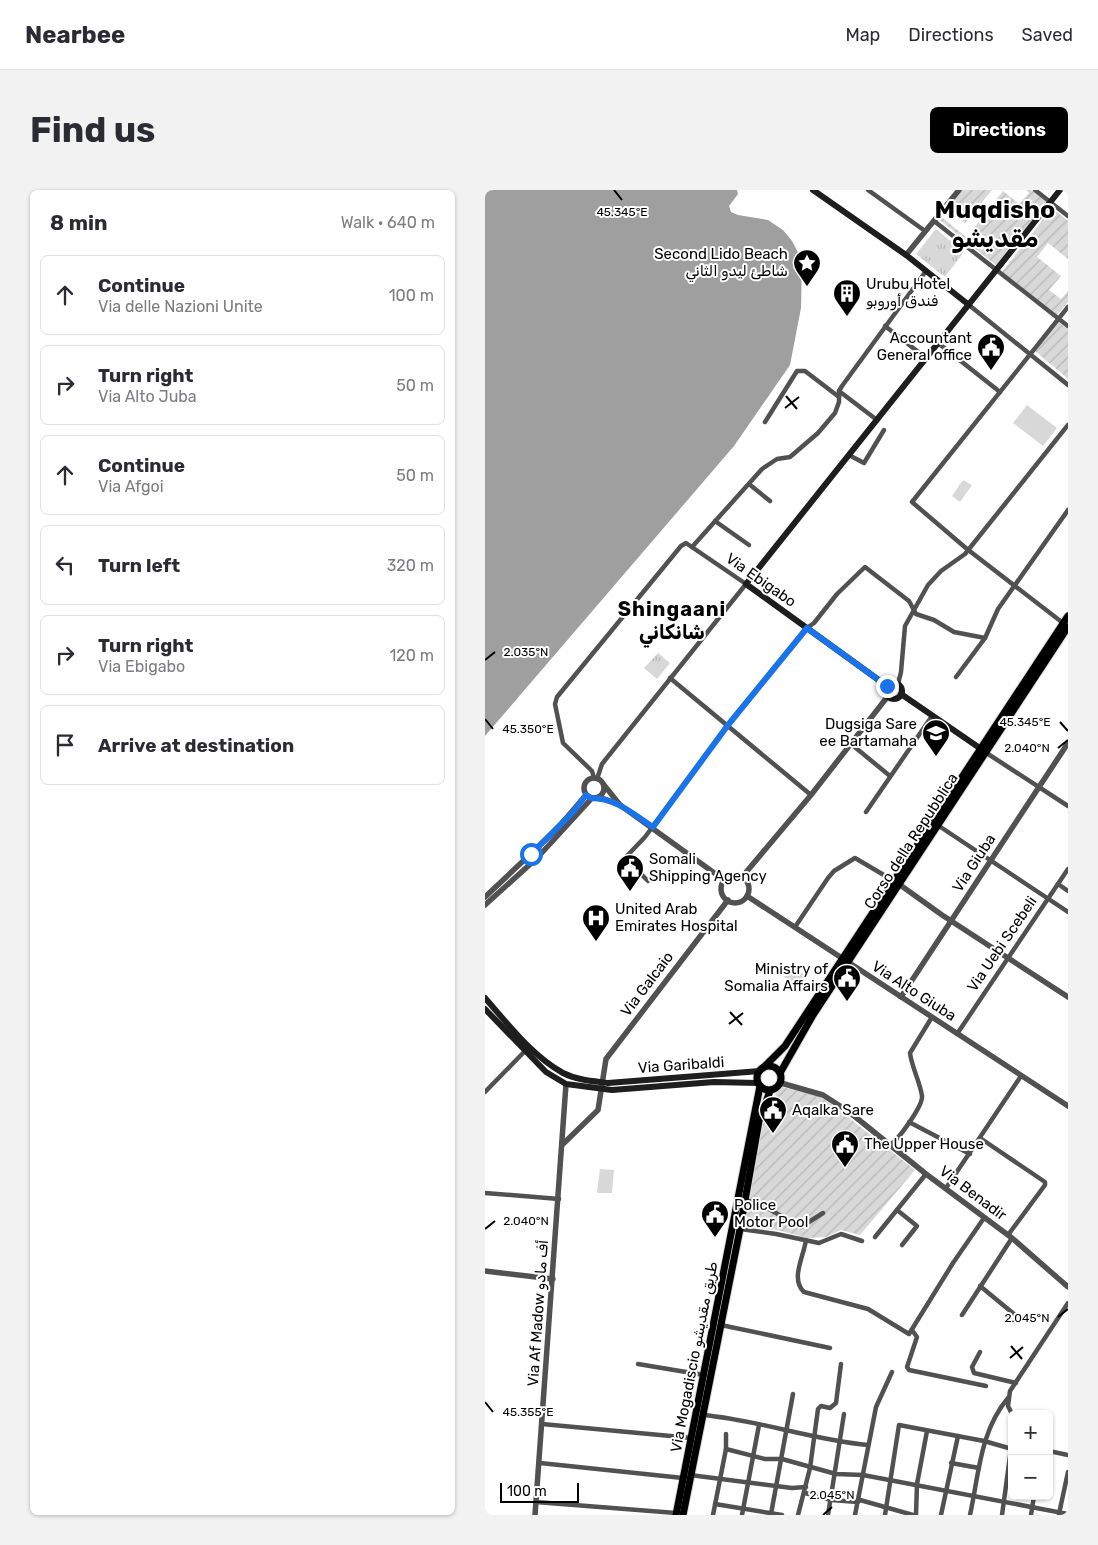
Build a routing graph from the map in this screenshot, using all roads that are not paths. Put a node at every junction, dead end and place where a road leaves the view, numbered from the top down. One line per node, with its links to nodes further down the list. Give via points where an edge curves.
1 (813, 190): 10 (main road)
2 (868, 190): 9 (street)
3 (959, 190): 8 (street)
4 (1035, 190): 6 (street)
5 (1060, 190): 6 (main road)
6 (1051, 202): 7 (street); 12 (main road)
7 (1068, 216)
8 (934, 221): 9 (street); 12 (street)
9 (925, 231): 10 (street)
10 (906, 255): 11 (main road)
11 (926, 271): 13 (main road); 16 (street)
12 (996, 271): 13 (main road); 15 (street)
13 (969, 304): 18 (main road); 19 (street)
14 (1068, 307): 15 (street)
15 (1058, 319): 17 (street); 19 (street)
16 (885, 326): 20 (street); 22 (street)
17 (1068, 326)
18 (938, 343): 20 (main road); 23 (street)
19 (1031, 353): 21 (street); 23 (street)
20 (926, 358): 25 (main road)
21 (1068, 385)
22 (839, 391): 24 (street); 25 (street)
23 (1000, 392): 36 (street, via 912,502)
24 (839, 397): 26 (street, via 805,371 797,371); 30 (street, via 835,413 811,440 790,457 769,464)
25 (877, 420): 29 (main road)
26 (765, 422)
27 (1068, 425): 36 (street)
28 (884, 430): 29 (street, via 864,463)
29 (849, 455): 37 (main road)
30 (749, 484): 31 (street); 33 (street)
31 (770, 501)
32 (1068, 510): 38 (street)
33 (715, 521): 34 (street); 35 (street)
34 (749, 545)
35 (693, 547): 37 (street, Via Ebigabo); 56 (street, via 686,543 681,546 557,697 555,704 563,743 592,771)
36 (967, 549): 38 (street); 39 (street, via 959,560 936,576)
37 (745, 584): 42 (main road, Via Ebigabo); 45 (street)
38 (1015, 584): 41 (street); 43 (street, via 994,616)
39 (913, 609): 42 (street, via 865,567); 43 (street, via 916,614 954,632); 46 (street, via 904,632)
40 (1068, 616): 41 (highway)
41 (1067, 626): 54 (highway)
42 (807, 628): 47 (main road, Via Ebigabo); 51 (street)
43 (985, 638): 44 (street)
44 (956, 677)
45 (669, 678): 51 (street); 56 (street, via 602,764)
46 (898, 684): 47 (main road); 48 (main road)
47 (887, 686): 49 (main road)
48 (901, 694): 49 (main road, via 895,698); 50 (main road)
49 (888, 696): 53 (street)
50 (932, 716): 54 (main road); 55 (street)
51 (728, 725): 59 (street); 66 (street)
52 (1068, 743): 58 (street, Via Giuba)
53 (851, 744): 55 (street); 59 (street)
54 (982, 750): 58 (street); 65 (highway)
55 (890, 776): 64 (street)
56 (595, 778): 57 (street); 60 (street, via 584,784)
57 (603, 785): 61 (street); 62 (street)
58 (1039, 788): 63 (street); 67 (street, Via Giuba)
59 (811, 795): 69 (street)
60 (589, 797): 61 (street); 76 (street); 79 (street, via 537,858)
61 (599, 797): 62 (street)
62 (620, 805): 66 (street)
63 (1068, 806)
64 (866, 812)
65 (935, 823): 67 (street); 72 (highway)
66 (653, 827): 70 (street); 71 (street, via 625,858)
67 (990, 861): 77 (street); 81 (street, Via Giuba)
68 (1068, 869): 73 (street, Via Uebi Scebeli)
69 (743, 877): 70 (street, via 731,876); 75 (street, via 748,886)
70 (724, 880): 78 (street, via 721,889)
71 (648, 881)
72 (897, 883): 81 (street); 82 (street, via 855,858 834,871); 84 (highway)
73 (1058, 884): 74 (street); 77 (street, Via Uebi Scebeli)
74 (1068, 890)
75 (747, 896): 78 (street, via 740,902); 82 (street, Via Alto Giuba)
76 (485, 897)
77 (1048, 899): 80 (street); 83 (street, Via Uebi Scebeli)
78 (728, 900): 99 (street, Via Galcaio, via 606,1059)
79 (485, 905)
80 (1068, 912)
81 (951, 921): 83 (street); 85 (street, Via Giuba)
82 (795, 927): 84 (street, Via Alto Giuba)
83 (1009, 957): 86 (street); 90 (street, Via Uebi Scebeli)
84 (845, 960): 85 (street, Via Alto Giuba); 93 (highway, via 785,1046); 94 (highway)
85 (901, 997): 89 (street, Via Alto Giuba)
86 (1068, 997)
87 (485, 998): 92 (main road)
88 (485, 1009): 91 (main road)
89 (932, 1017): 90 (street, Via Alto Giuba); 103 (street, via 910,1053 922,1098)
90 (957, 1034): 95 (street, Via Alto Giuba)
91 (524, 1052): 92 (main road); 101 (street)
92 (538, 1059): 97 (main road, via 546,1072); 99 (main road, via 565,1074)
93 (762, 1069): 94 (highway, via 775,1068); 98 (highway, via 757,1077); 99 (main road, Via Garibaldi)
94 (780, 1073): 96 (highway)
95 (1021, 1076): 102 (street, Via Alto Giuba); 104 (street)
96 (781, 1083): 100 (highway); 106 (street, Via Benadir, via 833,1100)
97 (566, 1084): 99 (main road); 105 (street, Via Af Madow أف مادو)
98 (759, 1085): 99 (main road, Via Garibaldi, via 714,1082 629,1089); 100 (highway); 112 (highway, Via Mogadiscio طريق مقديشو)
99 (602, 1086): 105 (street, Via Galcaio, via 597,1110)
100 (770, 1091): 112 (highway, Via Mogadiscio طريق مقديشو, via 759,1121)
101 (485, 1092)
102 (1068, 1106)
103 (909, 1122): 106 (street); 107 (street)
104 (980, 1138): 107 (street); 118 (street, via 1045,1182)
105 (563, 1144): 111 (street, Via Af Madow أف مادو)
106 (890, 1145): 108 (street, Via Benadir)
107 (970, 1154): 109 (street)
108 (926, 1174): 109 (street, Via Benadir); 113 (street)
109 (946, 1188): 115 (street, Via Benadir)
110 (485, 1193): 111 (street)
111 (559, 1199): 123 (street, Via Af Madow أف مادو)
112 (741, 1200): 114 (street, via 758,1204 801,1227); 116 (highway, Via Mogadiscio طريق مقديشو); 127 (highway, Via Mogadiscio طريق مقديشو)
113 (897, 1210): 117 (street); 121 (street, via 917,1226)
114 (823, 1213)
115 (984, 1218): 118 (street, Via Benadir); 131 (street)
116 (740, 1229): 119 (street); 127 (highway, Via Mogadiscio طريق مقديشو)
117 (875, 1236)
118 (1010, 1237): 124 (street); 125 (street, Via Benadir)
119 (807, 1240): 120 (street, via 823,1242 841,1234); 131 (street, via 797,1280 804,1292 868,1309 909,1334)
120 (862, 1241)
121 (902, 1245)
122 (485, 1271): 123 (street)
123 (553, 1279): 146 (street, Via Af Madow أف مادو)
124 (980, 1286): 128 (street); 129 (street)
125 (1068, 1287)
126 (1068, 1303): 139 (street)
127 (720, 1310): 130 (highway, Via Mogadiscio طريق مقديشو); 133 (highway, Via Mogadiscio طريق مقديشو)
128 (962, 1314)
129 (1014, 1314)
130 (721, 1325): 132 (street); 133 (highway, Via Mogadiscio طريق مقديشو)
131 (912, 1330): 140 (street, via 917,1337 907,1367 909,1370)
132 (830, 1348)
133 (712, 1350): 138 (highway, Via Mogadiscio طريق مقديشو); 144 (highway, Via Mogadiscio طريق مقديشو)
134 (979, 1352): 139 (street, via 974,1373)
135 (637, 1364): 138 (street)
136 (841, 1364): 152 (street, via 836,1403 830,1408 821,1406 819,1409)
137 (892, 1372): 156 (street, via 876,1407)
138 (704, 1375): 144 (highway, Via Mogadiscio طريق مقديشو)
139 (1016, 1383): 142 (street)
140 (986, 1386)
141 (793, 1394): 148 (street)
142 (1008, 1398): 143 (street); 154 (street, via 998,1410)
143 (1010, 1410)
144 (699, 1414): 147 (street); 153 (highway, Via Mogadiscio طريق مقديشو); 170 (highway, Via Mogadiscio طريق مقديشو)
145 (844, 1414): 155 (street)
146 (542, 1424): 153 (street); 164 (street, Via Af Madow أف مادو)
147 (759, 1425): 148 (street); 160 (street)
148 (787, 1430): 152 (street); 162 (street)
149 (927, 1431): 151 (street); 172 (street, via 899,1425); 175 (street)
150 (726, 1434): 158 (street)
151 (958, 1436): 154 (street); 163 (street)
152 (815, 1437): 155 (street); 165 (street)
153 (692, 1438): 170 (highway, Via Mogadiscio طريق مقديشو)
154 (984, 1441): 157 (street); 166 (street)
155 (840, 1442): 156 (street); 168 (street)
156 (868, 1444): 169 (street)
157 (1008, 1448)
158 (726, 1449): 160 (street); 171 (street)
159 (1053, 1452): 161 (street)
160 (754, 1455): 162 (street); 173 (street)
161 (1068, 1456)
162 (782, 1459): 165 (street); 176 (street)
163 (951, 1462): 166 (street); 178 (street)
164 (540, 1463): 170 (street); 183 (street, Via Af Madow أف مادو)
165 (810, 1468): 168 (street); 177 (street)
166 (979, 1468): 180 (street)
167 (1068, 1472): 192 (street)
168 (836, 1474): 169 (street); 181 (street)
169 (863, 1475): 172 (street); 184 (street)
170 (687, 1477): 171 (street); 190 (highway, Via Mogadiscio طريق مقديشو)
171 (720, 1479): 173 (street); 186 (street)
172 (891, 1480): 175 (street); 188 (street)
173 (748, 1482): 176 (street); 189 (street)
174 (1008, 1483): 185 (street)
175 (917, 1484): 178 (street); 202 (street)
176 (778, 1486): 177 (street); 191 (street)
177 (806, 1487): 179 (street)
178 (945, 1489): 180 (street); 203 (street)
179 (805, 1493): 181 (street); 198 (street)
180 (974, 1496): 185 (street); 204 (street)
181 (831, 1500): 184 (street); 199 (street)
182 (1034, 1500): 187 (street)
183 (536, 1502): 190 (street); 194 (street, Via Af Madow أف مادو)
184 (858, 1502): 188 (street, via 875,1503); 200 (street)
185 (1005, 1502): 187 (street); 205 (street)
186 (715, 1504): 189 (street); 195 (street)
187 (1033, 1507): 192 (street); 206 (street)
188 (886, 1508): 201 (street); 202 (street)
189 (743, 1509): 191 (street); 196 (street)
190 (678, 1514)
191 (771, 1514): 197 (street)
192 (1059, 1514): 193 (street)
193 (1068, 1514)
194 (535, 1515)
195 (713, 1515)
196 (742, 1515)
197 (782, 1515)
198 (798, 1515)
199 (828, 1515)
200 (855, 1515)
201 (885, 1515)
202 (914, 1515)
203 (941, 1515)
204 (970, 1515)
205 (1002, 1515)
206 (1031, 1515)

